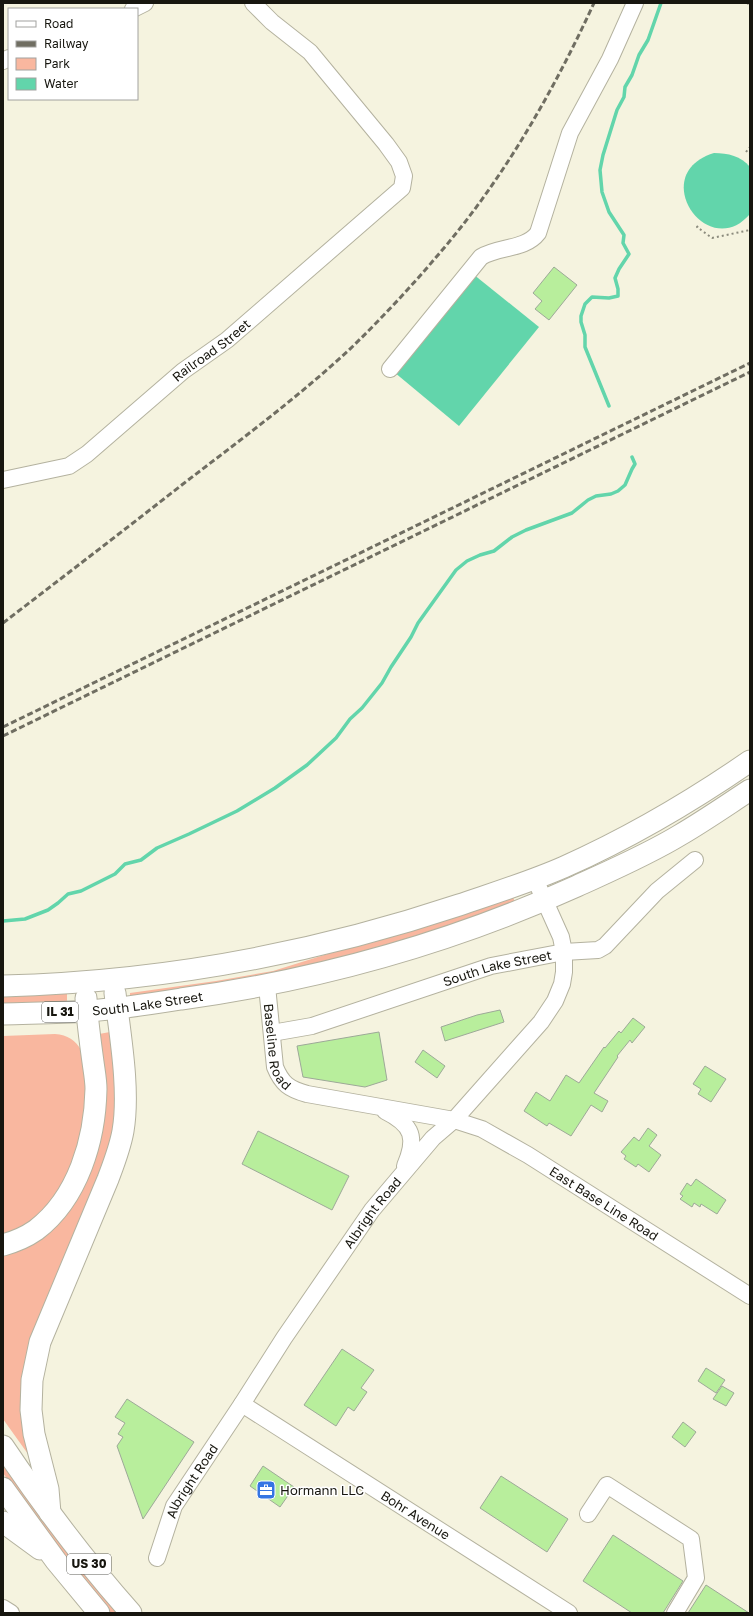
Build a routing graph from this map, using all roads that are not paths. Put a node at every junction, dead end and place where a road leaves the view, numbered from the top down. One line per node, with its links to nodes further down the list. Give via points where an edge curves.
1 (145, 3): 4 (street)
2 (253, 3): 6 (street, Railroad Street, via 272,22 310,52 386,144 399,162 404,176 402,188 227,340 183,371 87,454 69,466)
3 (635, 3): 5 (street, via 610,59 569,137 535,238 492,251 481,257)
4 (135, 8)
5 (390, 369)
6 (3, 480)
7 (750, 761): 10 (main road, IL 31, via 636,830)
8 (750, 790): 11 (main road, IL 31, via 682,835 630,862)
9 (695, 860): 12 (street, South Lake Street, via 657,891 605,946 598,950)
10 (535, 879): 11 (street, Albright Road); 13 (main road, South Lake Street / IL 31, via 376,931 249,960)
11 (545, 900): 12 (street, Albright Road, via 561,937); 16 (main road, IL 31, via 407,950)
12 (564, 952): 20 (street, South Lake Street, via 492,966 312,1026); 22 (street, Albright Road, via 562,984 550,1009)
13 (113, 980): 14 (main road, South Lake Street / IL 31); 17 (main road)
14 (85, 981): 15 (main road, South Lake Street / IL 31); 18 (main road)
15 (3, 986)
16 (267, 986): 17 (main road, South Lake Street / IL 31); 20 (street, Baseline Road)
17 (116, 1008): 18 (main road, South Lake Street / IL 31); 29 (main road, via 125,1093 125,1114 118,1152 40,1342 32,1380 31,1410 34,1434 48,1489)
18 (86, 1011): 19 (main road, South Lake Street / IL 31); 24 (main road, via 96,1088 91,1132 85,1156 70,1192 52,1216 35,1231)
19 (3, 1014)
20 (272, 1033): 21 (street, Baseline Road, via 275,1067 284,1084 307,1094)
21 (377, 1106): 22 (street, Baseline Road); 23 (street, Baseline Road, via 398,1117 412,1137 410,1153)
22 (454, 1120): 23 (street, Albright Road, via 433,1138); 25 (street, East Base Line Road, via 482,1130 528,1155)
23 (401, 1174): 26 (street, Albright Road, via 372,1210)
24 (3, 1245)
25 (750, 1296)
26 (242, 1404): 32 (street, Albright Road, via 174,1506); 38 (street, Bohr Avenue)
27 (3, 1446): 29 (main road, US 30)
28 (3, 1488): 33 (main road, US 30)
29 (50, 1513): 37 (main road, US 30, via 99,1577)
30 (588, 1514): 39 (street, via 607,1485 691,1539 696,1578)
31 (3, 1522): 33 (main road)
32 (158, 1558)
33 (56, 1561): 36 (main road, US 30)
34 (3, 1608): 35 (street)
35 (11, 1613)
36 (99, 1613)
37 (131, 1613)
38 (569, 1613)
39 (675, 1613)

